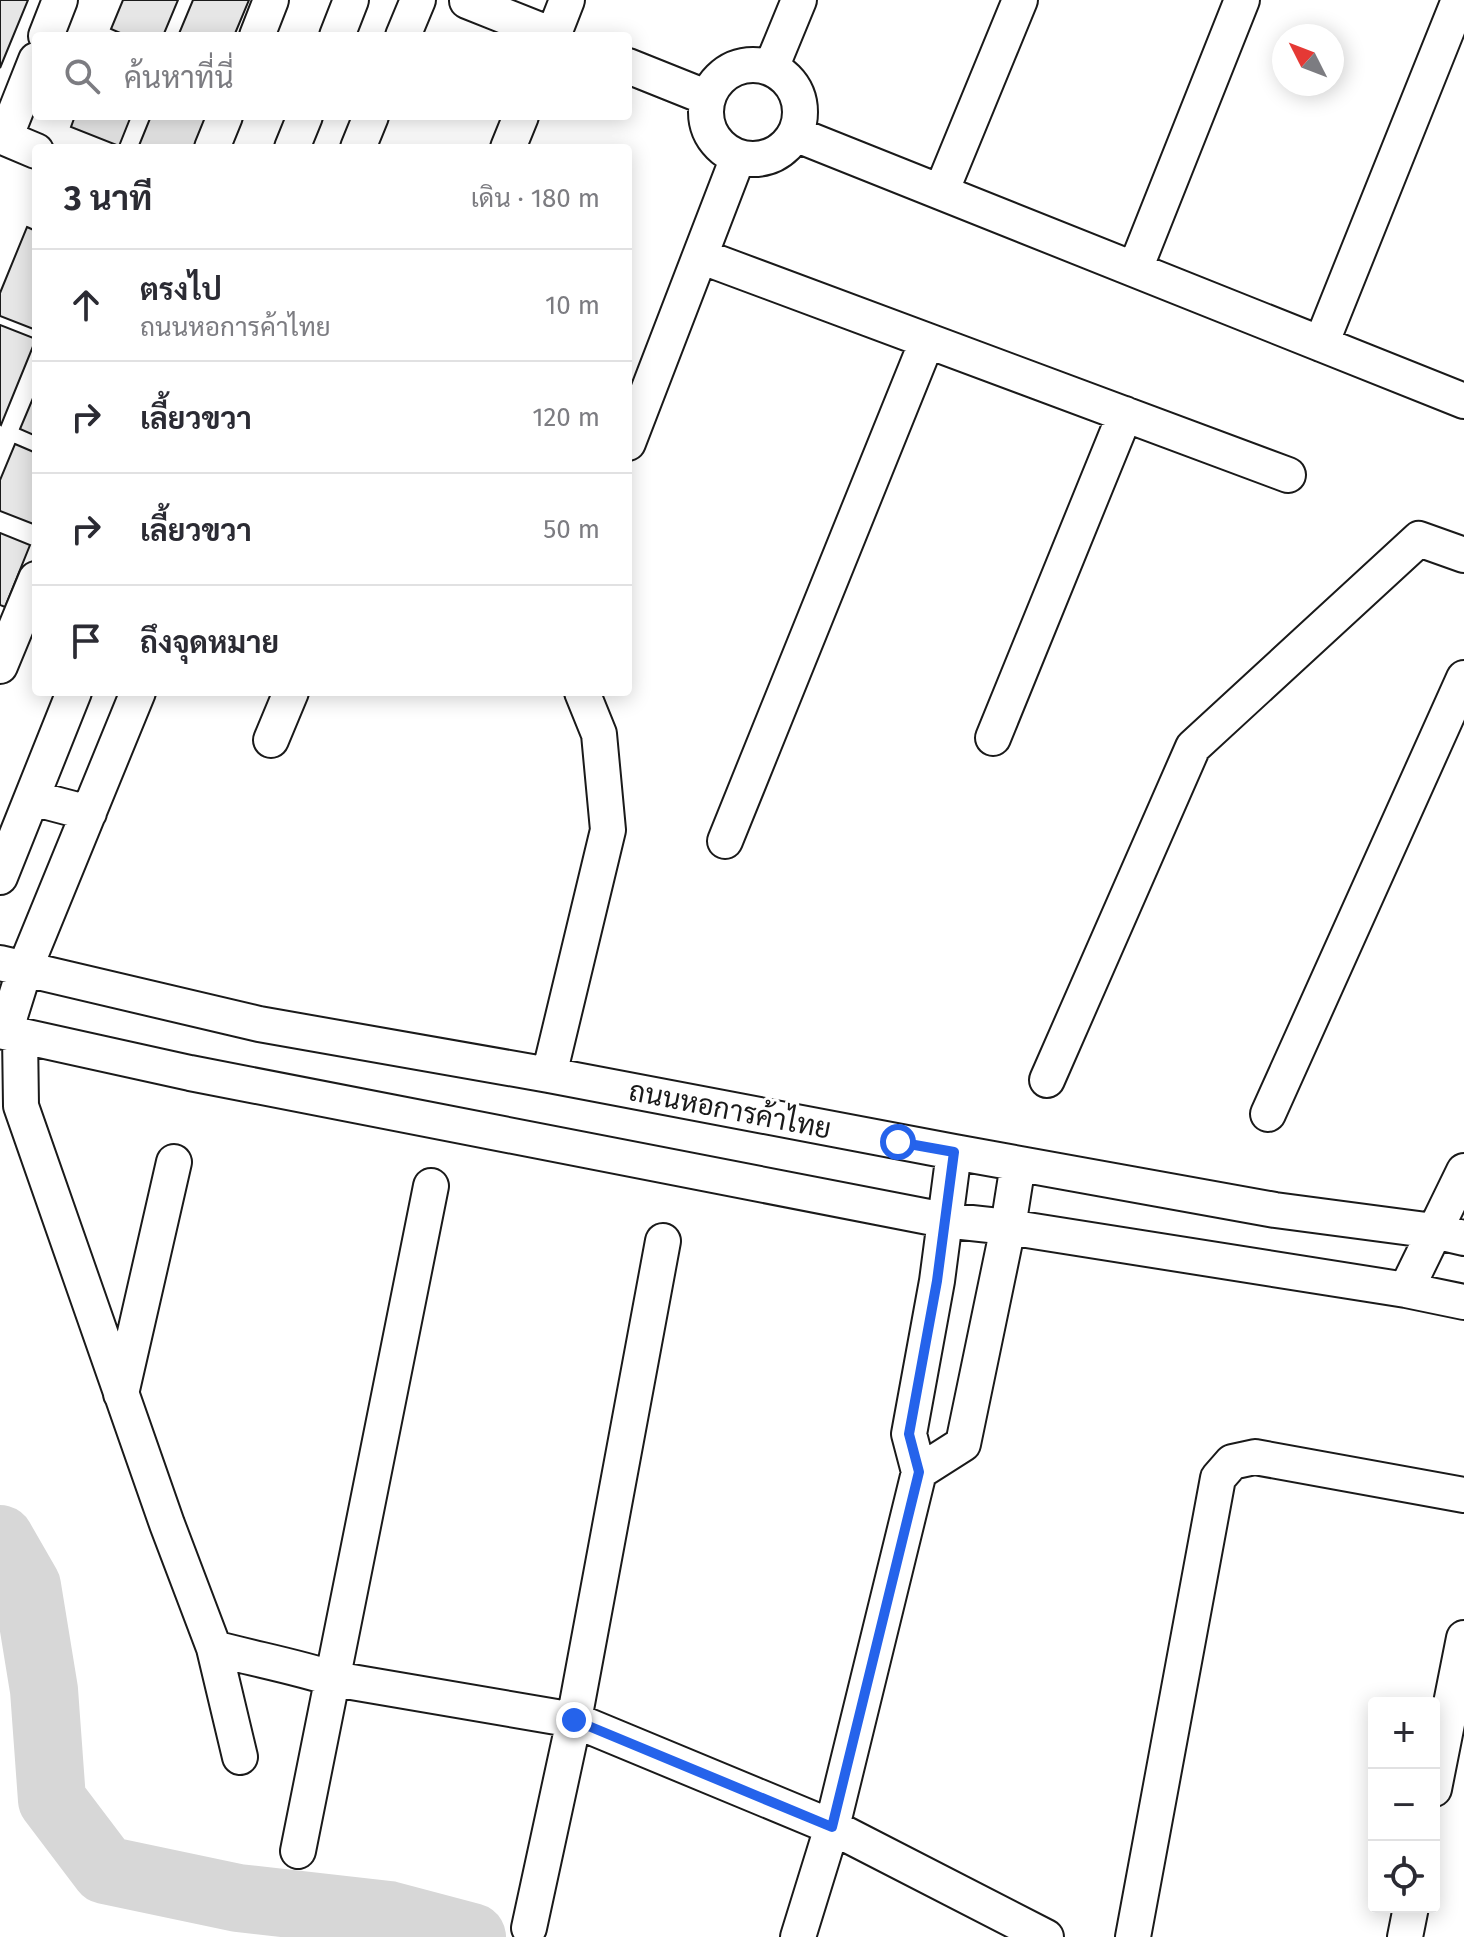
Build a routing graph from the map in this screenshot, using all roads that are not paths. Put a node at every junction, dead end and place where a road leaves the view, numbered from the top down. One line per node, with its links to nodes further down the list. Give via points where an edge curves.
1 (60, 0): 11 (street)
2 (271, 0): 12 (street)
3 (351, 0): 13 (street)
4 (418, 0): 14 (street)
5 (567, 0): 16 (street)
6 (799, 0): 18 (street)
7 (1020, 0): 32 (street)
8 (1242, 0): 34 (street)
9 (1459, 0): 36 (street)
10 (467, 1): 15 (street)
11 (48, 32)
12 (259, 32)
13 (339, 32)
14 (405, 32)
15 (544, 32)
16 (555, 32)
17 (632, 68): 20 (street)
18 (771, 68): 20 (street, via 741,66 726,73); 25 (street, via 795,89 801,119)
19 (32, 73): 26 (street)
20 (708, 98): 31 (street, via 708,130)
21 (223, 120): 27 (street)
22 (303, 120): 28 (street)
23 (369, 120): 29 (street)
24 (519, 120): 30 (street)
25 (795, 134): 31 (street, via 774,155 758,160); 32 (street)
26 (10, 144)
27 (214, 144)
28 (294, 144)
29 (360, 144)
30 (510, 144)
31 (738, 157): 33 (street)
32 (941, 192): 34 (street)
33 (700, 256): 35 (street); 39 (street)
34 (1135, 269): 36 (street)
35 (927, 341): 38 (street); 53 (street)
36 (1321, 344): 37 (street)
37 (1464, 401)
38 (1125, 414): 40 (street); 49 (street)
39 (632, 433)
40 (1288, 475)
41 (1464, 555): 58 (street, via 1419,539 1193,747)
42 (32, 589): 43 (street)
43 (0, 666)
44 (1464, 678): 59 (street)
45 (72, 696): 51 (street)
46 (136, 696): 52 (street)
47 (289, 696): 50 (street)
48 (584, 696): 57 (street, via 599,734 608,830)
49 (993, 738)
50 (271, 740)
51 (32, 798): 52 (street); 54 (street)
52 (89, 813): 55 (street)
53 (725, 841)
54 (0, 877)
55 (13, 966): 56 (street); 57 (street, ถนนหอการค้าไทย, via 259,1024)
56 (8, 1033): 65 (street, via 205,1077); 71 (street, via 21,1106)
57 (549, 1075): 60 (street, ถนนหอการค้าไทย)
58 (1047, 1080)
59 (1268, 1114)
60 (954, 1152): 62 (street, ถนนหอการค้าไทย); 65 (street)
61 (174, 1162): 71 (street)
62 (1018, 1164): 66 (street); 67 (street, ถนนหอการค้าไทย, via 1275,1210)
63 (1464, 1171): 67 (street)
64 (431, 1186): 76 (street)
65 (944, 1220): 66 (street); 72 (street, via 909,1434)
66 (1008, 1227): 69 (street); 72 (street, via 963,1444)
67 (1449, 1234): 69 (street)
68 (663, 1241): 77 (street)
69 (1406, 1290): 70 (street)
70 (1461, 1292)
71 (121, 1394): 75 (street)
72 (919, 1472): 80 (street)
73 (1464, 1495): 86 (street, via 1255,1457 1232,1462 1218,1478)
74 (1464, 1638): 79 (street)
75 (214, 1648): 76 (street); 78 (street)
76 (334, 1679): 77 (street); 81 (street)
77 (574, 1720): 80 (street); 83 (street)
78 (240, 1757)
79 (1438, 1769)
80 (832, 1827): 84 (street); 85 (street)
81 (298, 1851)
82 (1410, 1913): 87 (street)
83 (529, 1928)
84 (798, 1937)
85 (1046, 1937)
86 (1133, 1937)
87 (1405, 1937)

